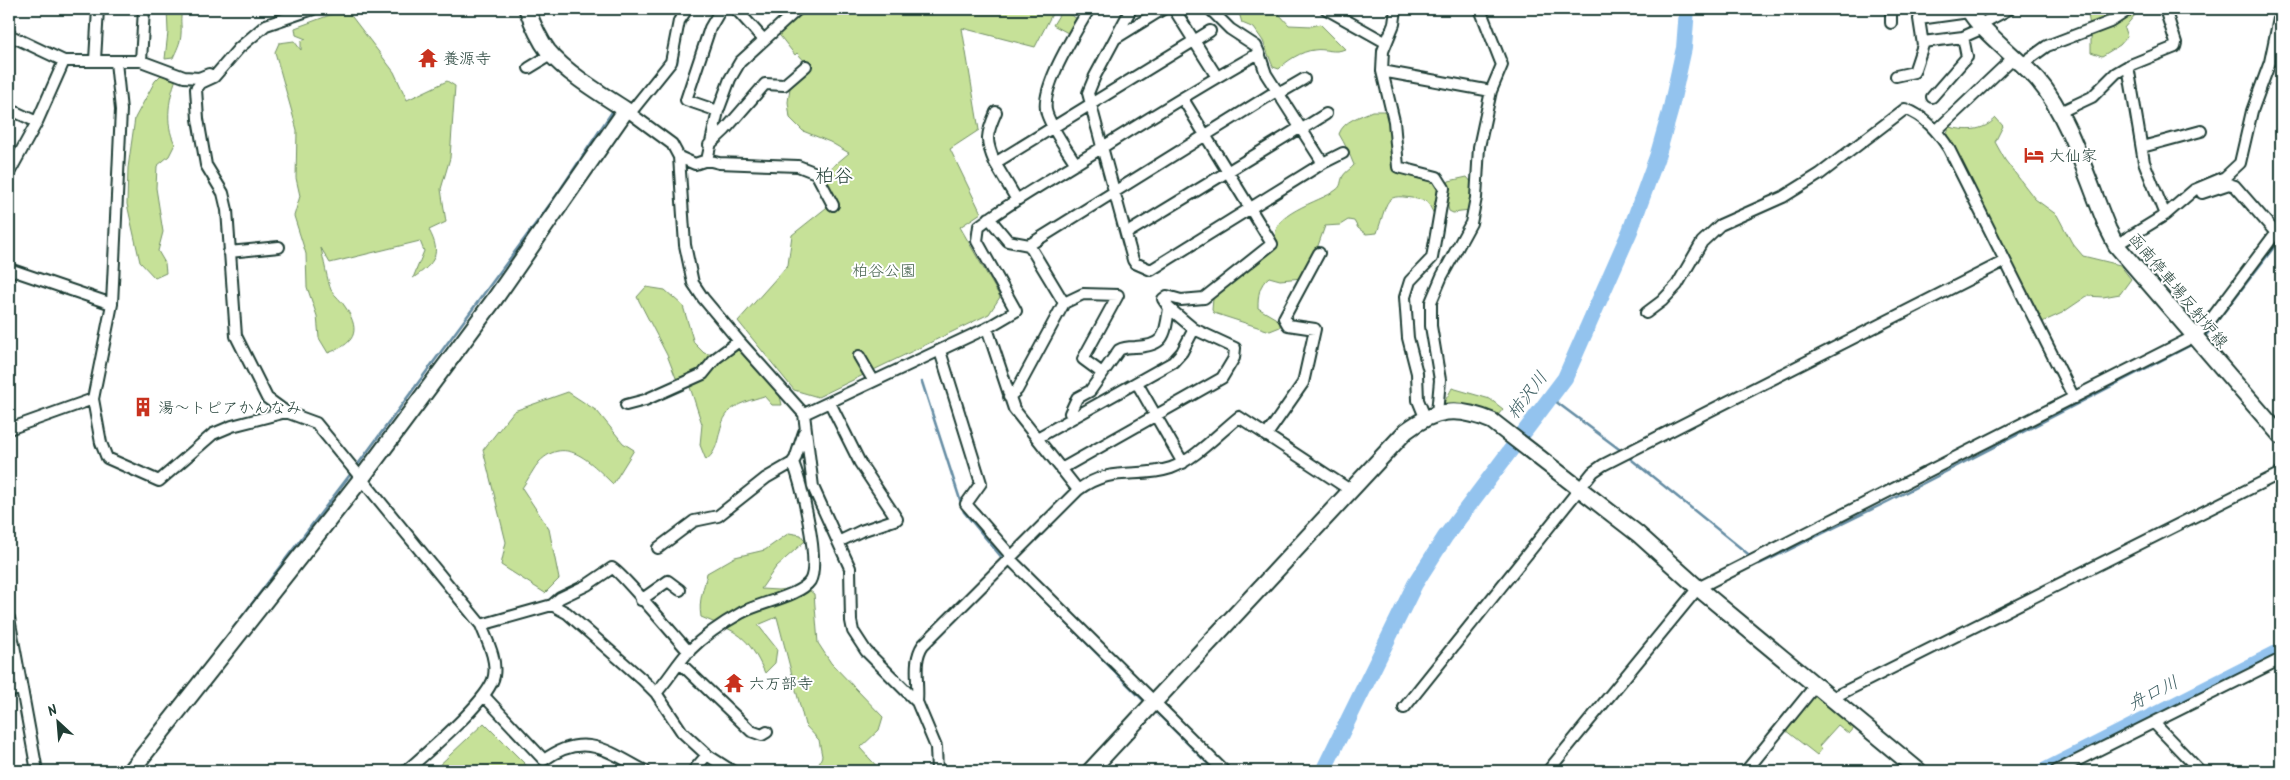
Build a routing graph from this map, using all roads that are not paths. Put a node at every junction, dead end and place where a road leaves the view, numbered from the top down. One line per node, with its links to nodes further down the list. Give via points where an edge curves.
1 (98, 9): 36 (street)
2 (144, 9): 39 (street)
3 (313, 9): 45 (street, via 266,25)
4 (527, 9): 35 (street, via 533,26)
5 (687, 9): 56 (street, via 678,21 671,62)
6 (721, 9): 55 (street, via 710,28 686,100)
7 (736, 9): 30 (street)
8 (798, 9): 30 (street)
9 (1089, 9): 61 (street, via 1061,58 1046,96 1047,113)
10 (1131, 9): 29 (street)
11 (1163, 9): 29 (street)
12 (1174, 9): 31 (street)
13 (1210, 9): 34 (street, via 1230,29 1256,46)
14 (1396, 9): 32 (street, via 1394,24)
15 (1480, 9): 49 (street, via 1502,65)
16 (1890, 9): 24 (street)
17 (2009, 9): 25 (street)
18 (2130, 9): 23 (street)
19 (2165, 9): 42 (street, via 2175,47)
20 (2281, 9): 78 (street, via 2270,62 2252,111 2240,163 2225,177 2194,190)
21 (1332, 10): 32 (street)
22 (1969, 10): 25 (street, 函南停車場反射炉線); 33 (street, via 1919,19)
23 (2115, 14): 37 (street)
24 (1892, 23)
25 (1981, 27): 28 (street); 37 (street, 函南停車場反射炉線)
26 (1210, 31): 31 (street)
27 (9, 36): 38 (street)
28 (1963, 37): 33 (street); 51 (street, via 1967,57)
29 (1115, 39): 53 (street, via 1088,94)
30 (764, 40): 55 (street, via 740,62)
31 (1194, 40): 47 (street); 53 (street)
32 (1385, 42): 44 (street)
33 (1923, 42): 46 (street, via 1914,72)
34 (1259, 53): 47 (street); 50 (street, via 1266,74)
35 (552, 54): 43 (street); 56 (street)
36 (95, 60): 38 (street); 40 (street)
37 (2019, 60): 58 (street, 函南停車場反射炉線); 63 (street)
38 (64, 61): 60 (street)
39 (141, 61): 40 (street); 45 (street, via 184,77 199,78)
40 (116, 62): 94 (street, via 121,110)
41 (806, 66): 66 (street, via 784,85 765,84)
42 (2128, 66): 58 (street, via 2116,73 2092,97); 67 (street)
43 (529, 68)
44 (1382, 70): 49 (street); 114 (street, via 1394,121 1398,167 1437,177 1444,188 1432,258 1410,281 1405,297 1418,400)
45 (217, 73): 89 (street, via 196,89 198,119 206,165 223,193)
46 (1896, 76)
47 (1217, 77): 52 (street)
48 (1304, 79): 50 (street)
49 (1491, 91): 114 (street, via 1479,147 1471,223 1431,302 1431,326 1440,380)
50 (1279, 92): 62 (street); 65 (street)
51 (1932, 96)
52 (1183, 99): 65 (street); 68 (street)
53 (1090, 104): 61 (street); 68 (street)
54 (9, 108): 60 (street)
55 (718, 111): 66 (street)
56 (628, 112): 70 (street, via 672,144); 125 (street, via 494,300)
57 (996, 112): 72 (street, via 987,131 987,145)
58 (2060, 112): 87 (street, 函南停車場反射炉線)
59 (1326, 114): 62 (street)
60 (36, 122): 75 (street)
61 (1053, 126): 72 (street); 74 (street)
62 (1302, 128): 73 (street); 76 (street)
63 (1937, 130): 91 (street); 96 (street, via 1905,109 1820,174 1783,197 1720,225 1702,242 1677,286)
64 (2201, 131): 67 (street)
65 (1205, 135): 76 (street); 77 (street)
66 (709, 145): 71 (street)
67 (2142, 147): 82 (street, via 2144,162)
68 (1102, 148): 74 (street); 77 (street)
69 (1343, 153): 73 (street)
70 (679, 157): 71 (street, via 695,164); 100 (street, via 685,245 693,283)
71 (707, 160): 80 (street, via 798,166 816,173)
72 (995, 163): 79 (street)
73 (1323, 163): 81 (street)
74 (1076, 164): 79 (street)
75 (10, 170)
76 (1228, 172): 81 (street); 85 (street)
77 (1115, 192): 85 (street); 86 (street)
78 (2186, 197): 82 (street); 84 (street, via 2229,184 2235,186)
79 (1017, 200): 83 (street)
80 (833, 205)
81 (1251, 208): 85 (street, via 1151,270 1135,263); 95 (street, via 1272,244 1204,298 1181,300 1165,297 1164,302)
82 (2165, 215): 87 (street)
83 (989, 218): 86 (street, via 1008,241); 97 (street, via 980,226 978,241 1016,311)
84 (2279, 229): 99 (street)
85 (1127, 233)
86 (1029, 245): 93 (street)
87 (2116, 245): 99 (street, 函南停車場反射炉線)
88 (279, 247): 89 (street)
89 (229, 252): 111 (street, via 236,336 267,398)
90 (1319, 253): 118 (street, via 1284,318 1288,325 1316,329 1302,383)
91 (2005, 261): 107 (street); 126 (street, via 1602,465)
92 (9, 269): 94 (street)
93 (1064, 303): 103 (street, via 1080,295 1117,294 1083,359); 106 (street, via 1019,385)
94 (112, 304): 108 (street)
95 (1169, 308): 98 (street); 103 (street, via 1166,329 1158,342 1122,348)
96 (1646, 313)
97 (987, 328): 101 (street); 106 (street)
98 (1194, 329): 105 (street, via 1179,357); 113 (street, via 1232,345 1236,352 1234,358 1222,378)
99 (2197, 339): 107 (street); 119 (street, 函南停車場反射炉線)
100 (739, 341): 110 (street, via 716,358 703,374); 112 (street)
101 (940, 350): 104 (street); 131 (street, via 981,483 966,504)
102 (859, 356): 104 (street)
103 (1102, 373): 115 (street, via 1090,391 1077,398 1070,413)
104 (873, 380): 109 (street)
105 (1137, 382): 113 (street); 115 (street)
106 (1009, 396): 120 (street, via 1016,412)
107 (2074, 398): 132 (street)
108 (93, 399): 111 (street, via 107,458 159,481 213,434); 117 (street)
109 (830, 403): 112 (street); 129 (street, via 860,463 897,519)
110 (626, 405)
111 (286, 412): 125 (street, via 316,423)
112 (804, 414): 116 (street)
113 (1155, 415): 122 (street); 123 (street)
114 (1431, 415): 126 (street, via 1465,412 1492,421); 128 (street, via 1406,431)
115 (1075, 417): 120 (street)
116 (805, 429): 121 (street); 129 (street, via 813,486)
117 (9, 430)
118 (1266, 436): 122 (street, via 1239,417); 128 (street)
119 (2281, 436)
120 (1037, 438): 123 (street)
121 (793, 462): 130 (street, via 756,485 718,516 694,522); 138 (street, via 802,489 812,545 814,570 809,582 798,590 742,612)
122 (1183, 463): 127 (street, via 1169,468 1115,473)
123 (1061, 469): 127 (street)
124 (2281, 474): 146 (street)
125 (359, 476): 137 (street); 154 (street)
126 (1581, 489): 132 (street); 149 (street)
127 (1078, 490): 131 (street)
128 (1350, 490): 148 (street)
129 (838, 542): 147 (street, via 850,568 851,621 858,641)
130 (658, 548)
131 (1011, 558): 147 (street, via 918,651); 148 (street)
132 (1698, 588): 141 (street); 162 (street)
133 (680, 590): 134 (street, via 668,581)
134 (641, 600): 135 (street, via 618,570 612,568); 138 (street)
135 (552, 605): 137 (street); 144 (street, via 568,613)
136 (9, 618): 142 (street)
137 (481, 625): 145 (street, via 495,666 494,678)
138 (689, 652): 140 (street)
139 (2281, 659): 150 (street)
140 (680, 663): 144 (street); 151 (street, via 751,732 757,735)
141 (1815, 686): 146 (street); 163 (street)
142 (22, 689): 143 (street); 153 (street)
143 (9, 691)
144 (656, 693): 152 (street, via 682,732)
145 (484, 696): 155 (street); 156 (street, via 544,760 559,749 578,744 603,748)
146 (1832, 698): 164 (street)
147 (917, 702): 159 (street, via 936,747)
148 (1155, 703): 160 (street); 161 (street)
149 (1404, 708)
150 (2154, 723): 165 (street); 166 (street)
151 (767, 732)
152 (707, 755): 157 (street); 158 (street)
153 (37, 771)
154 (131, 771)
155 (406, 771)
156 (645, 771)
157 (694, 771)
158 (732, 771)
159 (937, 771)
160 (1090, 771)
161 (1224, 771)
162 (1548, 771)
163 (1746, 771)
164 (1919, 771)
165 (2056, 771)
166 (2200, 771)

